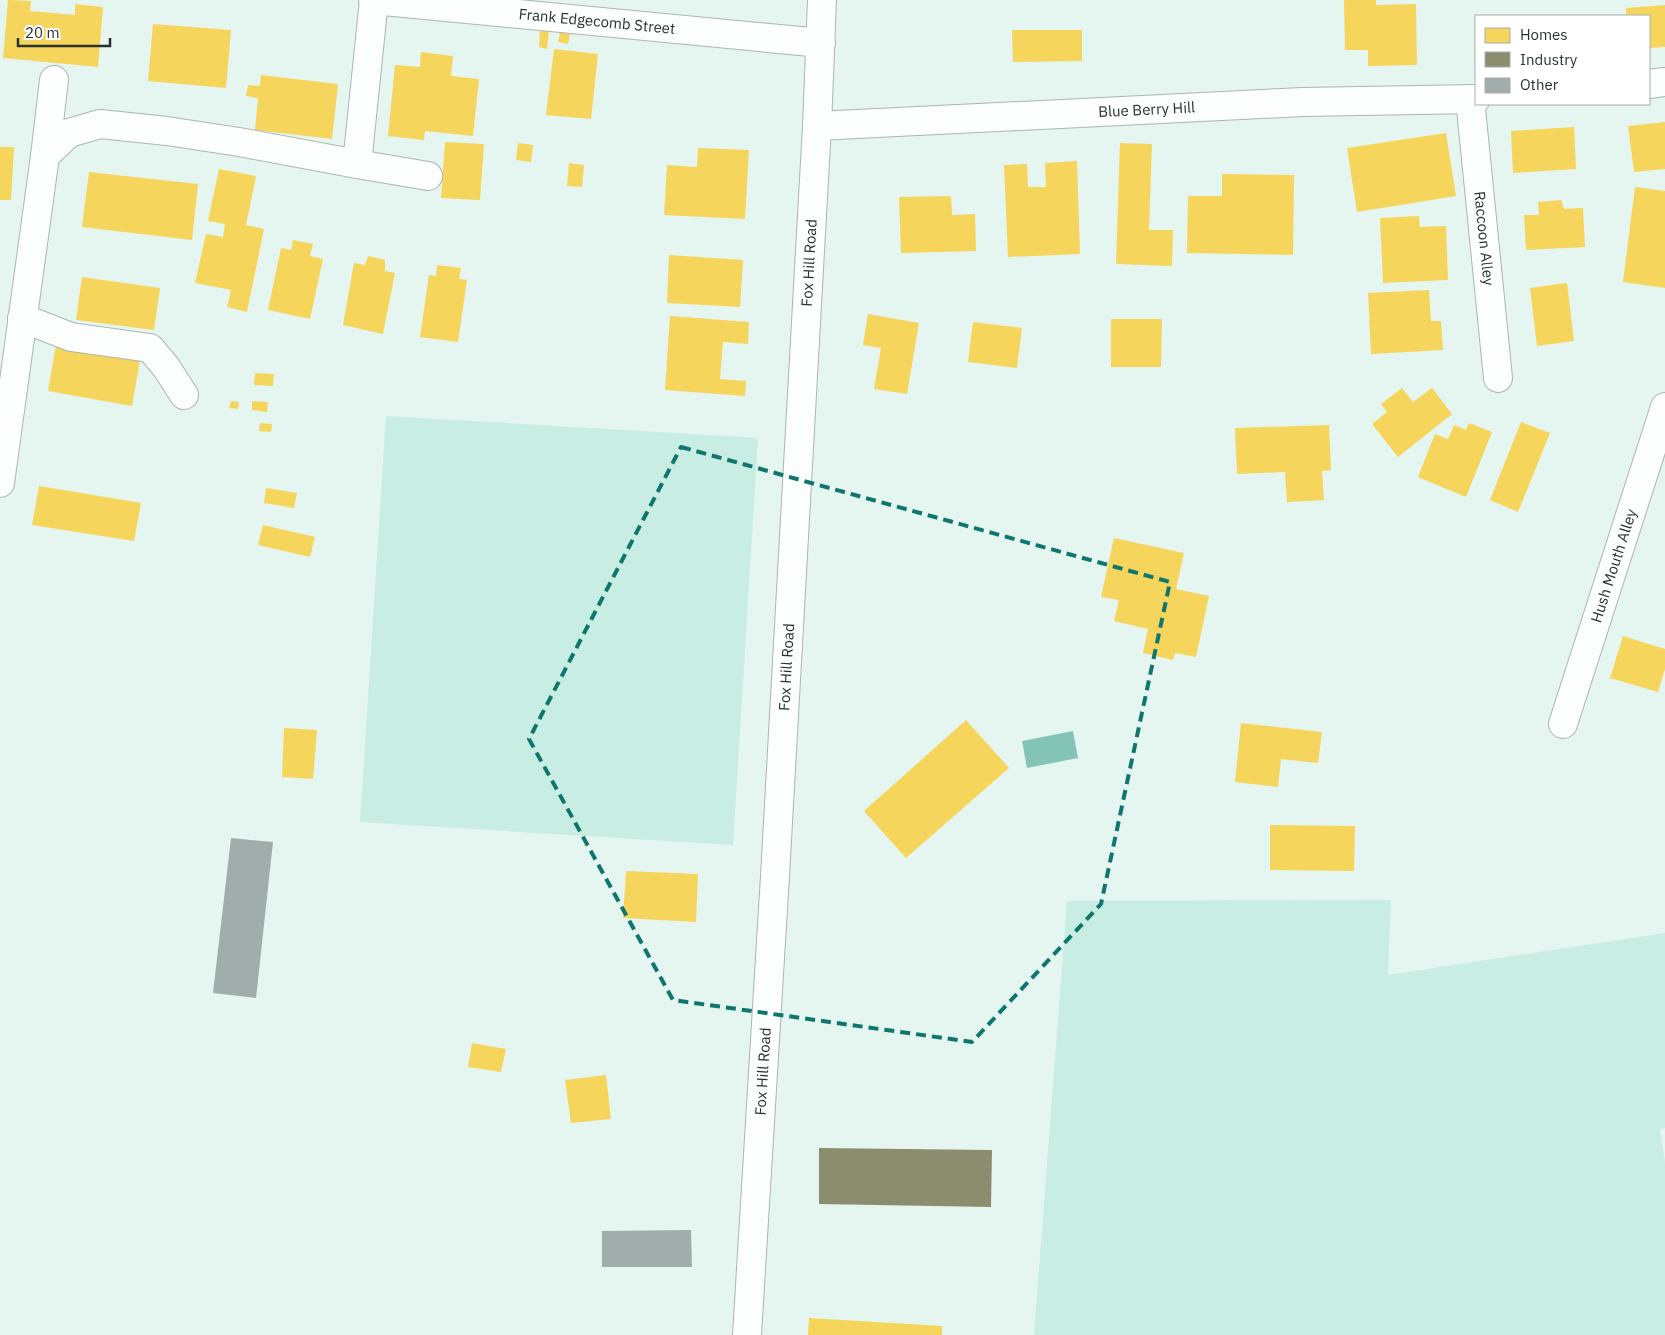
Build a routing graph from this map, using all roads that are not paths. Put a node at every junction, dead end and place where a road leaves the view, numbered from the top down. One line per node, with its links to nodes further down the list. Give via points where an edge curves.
1 (374, 0): 3 (street, Frank Edgecomb Street); 10 (street)
2 (822, 0): 3 (street, Fox Hill Road)
3 (821, 43): 8 (street, Fox Hill Road)
4 (54, 80): 9 (street)
5 (1665, 82): 6 (street)
6 (1650, 84)
7 (1473, 99): 8 (street, Blue Berry Hill, via 1303,102); 13 (street, Raccoon Alley)
8 (817, 126): 18 (street, Fox Hill Road)
9 (45, 156): 10 (street, via 68,133 100,124 239,142); 12 (street)
10 (357, 164): 11 (street)
11 (428, 176)
12 (22, 318): 14 (street, via 71,336 150,348); 16 (street)
13 (1498, 378)
14 (184, 395)
15 (1665, 407): 17 (street, Hush Mouth Alley)
16 (0, 483)
17 (1564, 724)
18 (747, 1335)

